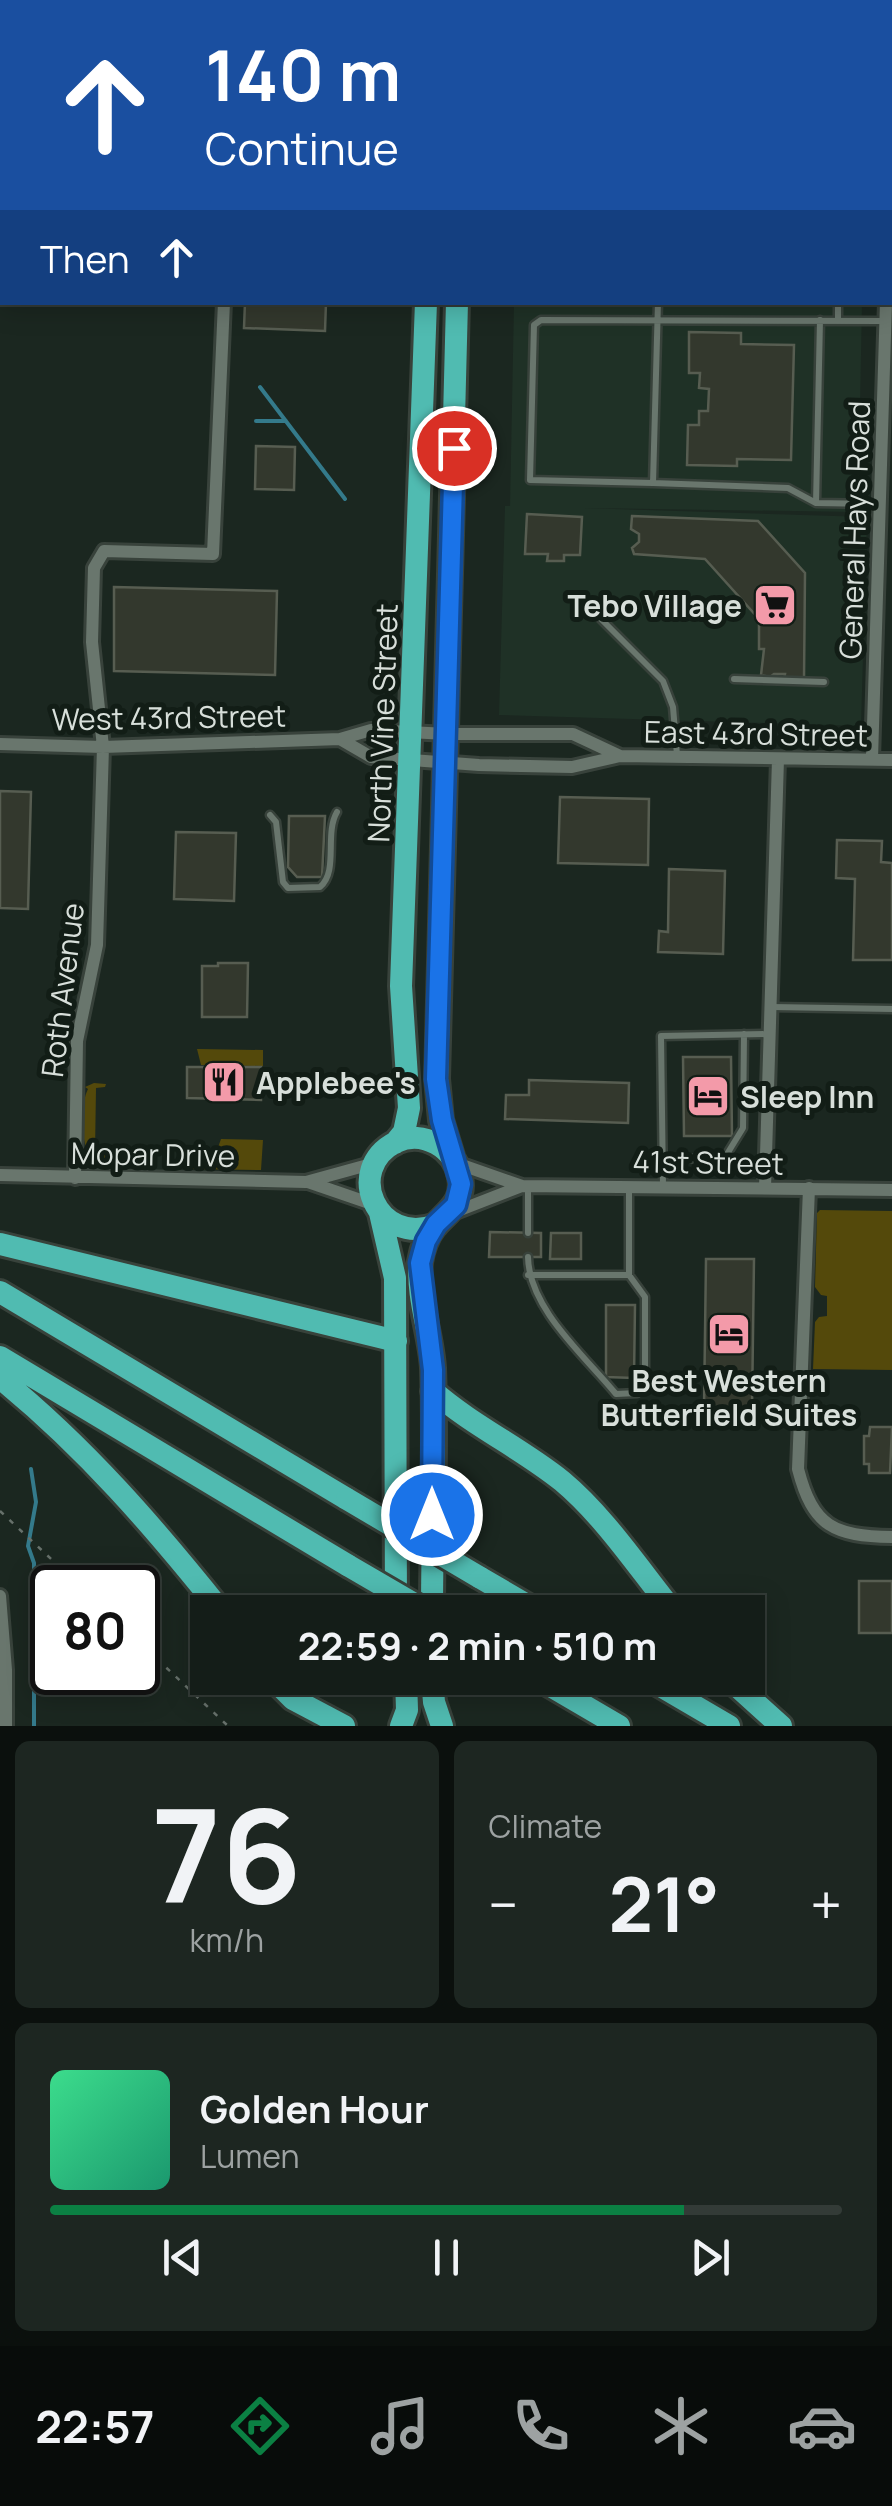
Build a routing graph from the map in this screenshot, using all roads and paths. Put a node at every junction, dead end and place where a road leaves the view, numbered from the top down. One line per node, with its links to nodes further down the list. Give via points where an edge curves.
1 (224, 305): 21 (street, Roth Avenue, via 214,554 104,551 94,568 92,642)
2 (426, 305): 17 (highway, North Vine Street)
3 (457, 305): 18 (highway)
4 (658, 305): 7 (lane)
5 (838, 305): 9 (lane)
6 (886, 305): 10 (street, General Hays Road)
7 (658, 319): 8 (lane); 11 (lane); 11 (lane, via 534,325 530,480)
8 (820, 320): 9 (lane); 12 (lane)
9 (838, 320): 10 (lane)
10 (886, 321): 13 (street, General Hays Road)
11 (652, 484): 12 (lane, via 788,488)
12 (816, 502): 13 (lane)
13 (879, 504): 25 (street, General Hays Road)
14 (599, 617): 23 (lane, via 664,682)
15 (734, 678): 16 (lane)
16 (824, 682)
17 (412, 732): 18 (street, East 43rd Street); 19 (street, East 43rd Street, via 371,730); 27 (highway, North Vine Street)
18 (447, 734): 22 (street, East 43rd Street, via 573,734); 28 (highway)
19 (340, 739): 21 (street, West 43rd Street); 27 (street, East 43rd Street, via 371,757)
20 (0, 744): 21 (street, West 43rd Street)
21 (103, 747): 40 (street, Roth Avenue, via 97,945 78,1041)
22 (620, 756): 23 (street, East 43rd Street); 28 (street, East 43rd Street, via 572,767)
23 (678, 756): 24 (street, East 43rd Street)
24 (778, 759): 25 (street, East 43rd Street); 31 (street)
25 (872, 759): 26 (street, East 43rd Street)
26 (892, 760)
27 (412, 761): 28 (street, East 43rd Street); 35 (highway, North Vine Street, via 401,986 409,1108)
28 (446, 763): 37 (highway, via 436,1079)
29 (337, 812): 30 (lane, via 330,824 328,876 320,888 288,888 283,882)
30 (270, 815)
31 (770, 1007): 32 (lane); 34 (street)
32 (892, 1009)
33 (744, 1034): 34 (lane); 36 (lane, via 744,1128 734,1144 724,1159); 36 (lane, via 661,1036)
34 (770, 1034): 45 (street)
35 (396, 1143): 37 (highway, via 426,1140); 38 (highway)
36 (663, 1158): 44 (lane)
37 (454, 1160): 42 (street, 41st Street); 49 (highway, via 461,1184 456,1205)
38 (375, 1163): 41 (street, Mopar Drive); 48 (highway, via 370,1177)
39 (0, 1175): 40 (street, Mopar Drive)
40 (75, 1178): 41 (street, Mopar Drive)
41 (306, 1182): 48 (street, Mopar Drive)
42 (525, 1186): 43 (street, 41st Street); 49 (street, 41st Street); 50 (lane)
43 (629, 1186): 44 (street, 41st Street); 54 (lane)
44 (663, 1186): 45 (street, 41st Street)
45 (765, 1188): 46 (street, 41st Street)
46 (809, 1188): 47 (street, 41st Street); 61 (street, via 798,1468 806,1500 824,1522 854,1536)
47 (892, 1190)
48 (377, 1209): 49 (highway, via 406,1228); 56 (highway, via 395,1278)
49 (443, 1219): 59 (highway, via 426,1241 420,1275)
50 (528, 1233)
51 (0, 1244): 56 (highway)
52 (528, 1257): 53 (lane)
53 (528, 1275): 54 (lane); 54 (lane, via 549,1313 616,1394 627,1396 645,1382 645,1297)
54 (629, 1275)
55 (0, 1292): 67 (highway, bridge)
56 (396, 1341): 64 (highway)
57 (0, 1357): 65 (highway, bridge)
58 (0, 1378): 63 (highway, via 102,1468)
59 (434, 1391): 66 (highway); 68 (highway, via 564,1483)
60 (0, 1510): 62 (path)
61 (892, 1537)
62 (58, 1565)
63 (209, 1595)
64 (396, 1595)
65 (400, 1595)
66 (430, 1595)
67 (509, 1595)
68 (660, 1595)
69 (0, 1596): 77 (street)
70 (160, 1661): 78 (path)
71 (289, 1695): 79 (highway)
72 (407, 1695): 80 (highway)
73 (433, 1695): 81 (highway)
74 (566, 1695): 82 (highway)
75 (677, 1695): 83 (highway)
76 (746, 1695): 84 (highway)
77 (6, 1726)
78 (228, 1726)
79 (344, 1726)
80 (401, 1726)
81 (442, 1726)
82 (619, 1726)
83 (729, 1726)
84 (780, 1726)

